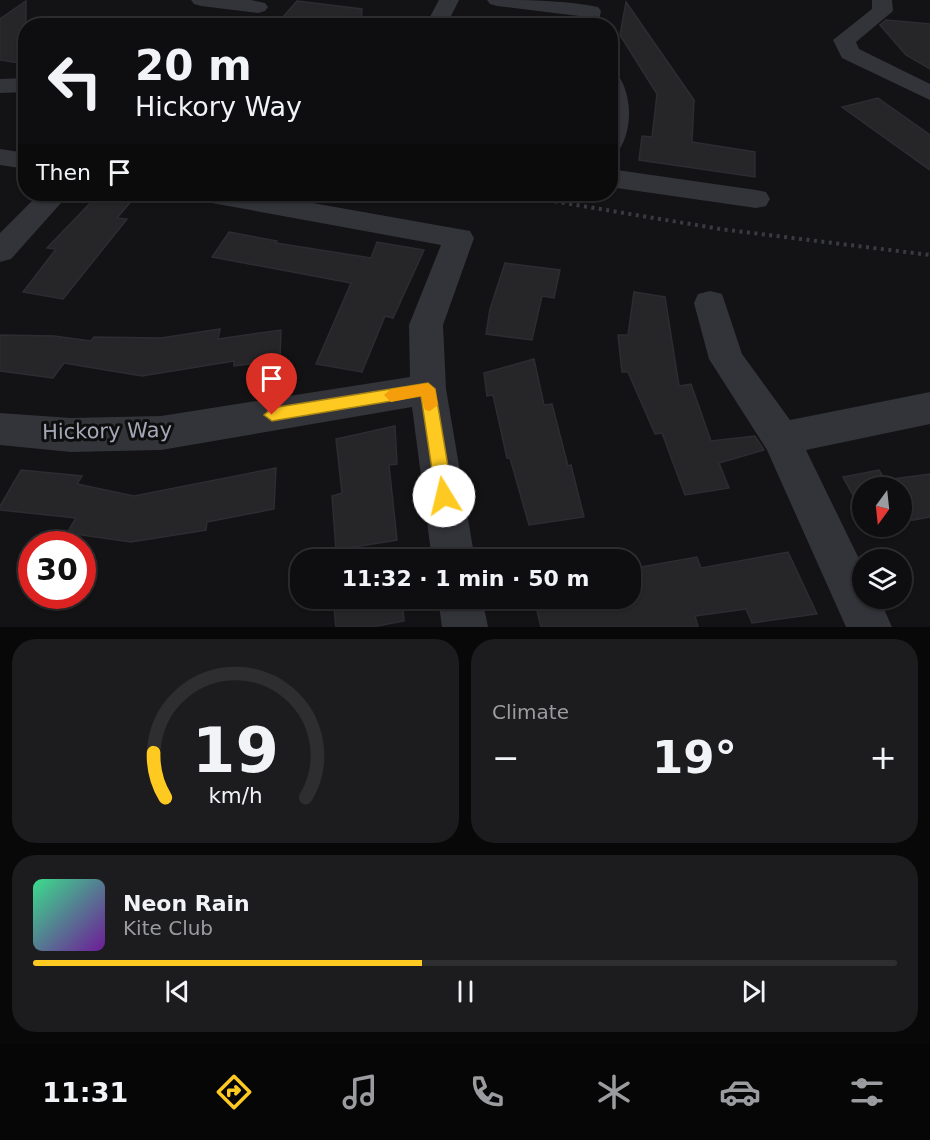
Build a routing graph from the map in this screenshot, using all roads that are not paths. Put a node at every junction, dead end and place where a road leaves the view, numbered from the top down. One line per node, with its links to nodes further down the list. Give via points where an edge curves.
1 (201, 0): 5 (street)
2 (449, 0): 7 (street)
3 (497, 0): 8 (street, via 591,11)
4 (882, 0): 11 (street, via 883,11 844,40 850,53)
5 (262, 4): 6 (street)
6 (249, 18)
7 (439, 18)
8 (589, 18)
9 (0, 86): 10 (street)
10 (18, 86)
11 (930, 93)
12 (0, 157): 13 (street)
13 (18, 160)
14 (618, 179): 15 (street)
15 (756, 199)
16 (48, 201): 18 (street)
17 (251, 201): 20 (street, via 459,238 426,326)
18 (0, 251)
19 (710, 303): 23 (street, via 726,359)
20 (428, 389): 22 (street, Hickory Way, via 161,433 71,435); 24 (street)
21 (930, 408): 23 (street)
22 (0, 429)
23 (781, 439): 27 (street)
24 (452, 549)
25 (462, 609): 26 (street)
26 (465, 627)
27 (869, 627)

